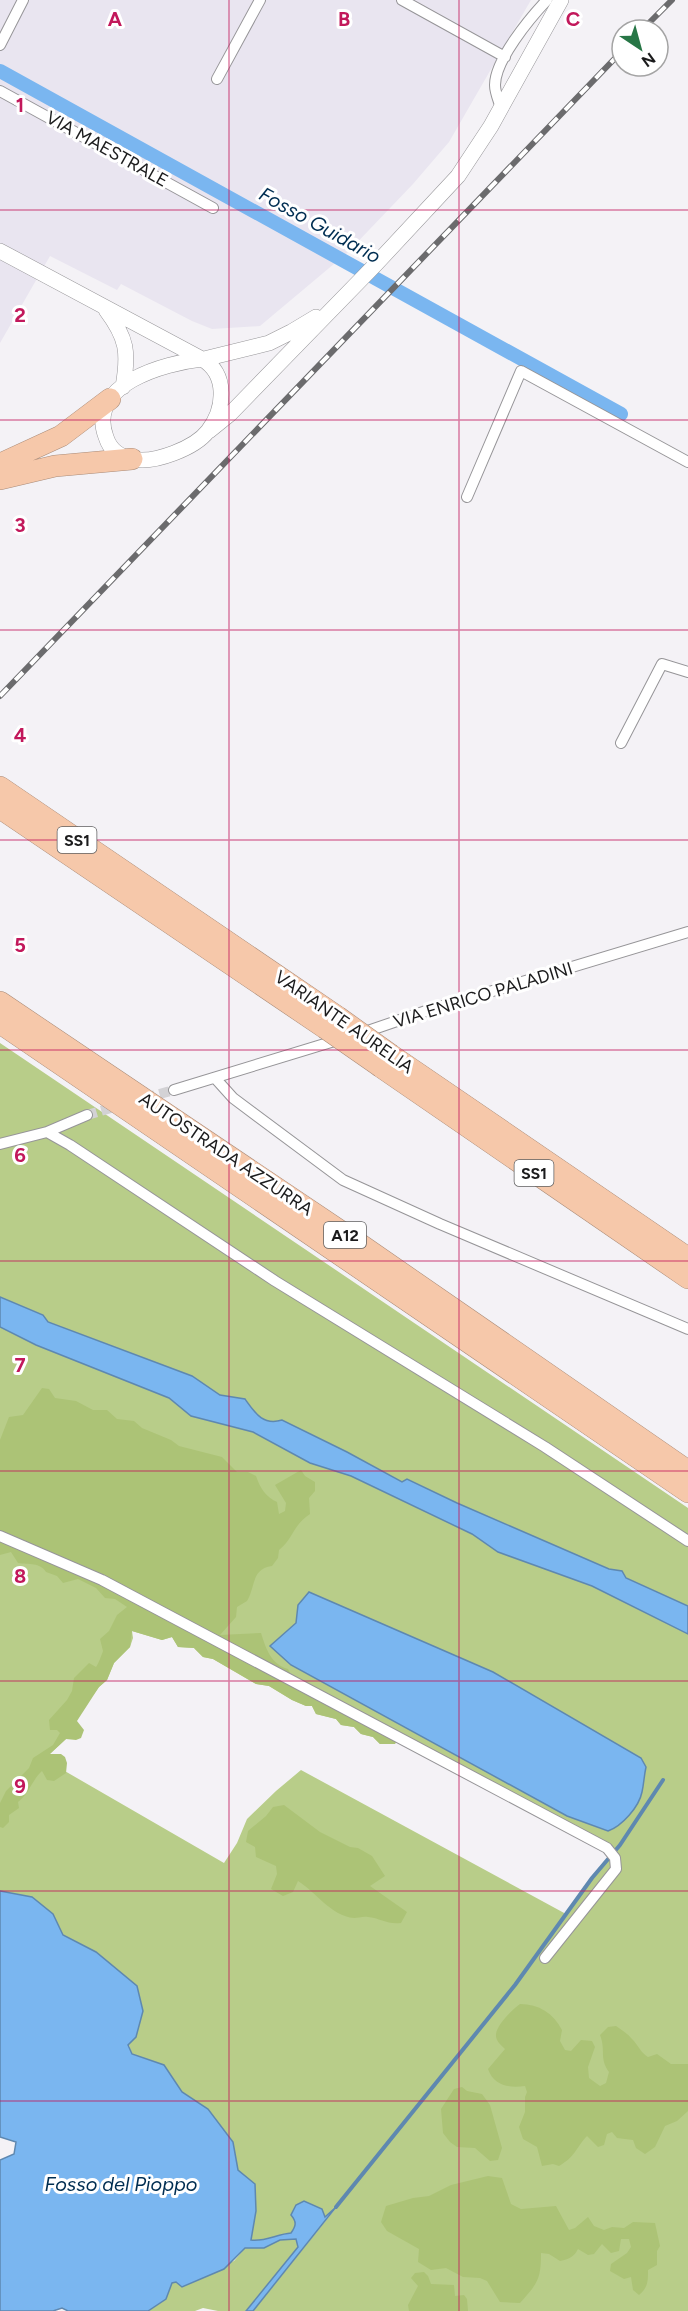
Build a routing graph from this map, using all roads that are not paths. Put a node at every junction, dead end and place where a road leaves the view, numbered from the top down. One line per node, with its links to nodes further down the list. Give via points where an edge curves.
1 (23, 0): 6 (street)
2 (260, 0): 8 (street)
3 (402, 0): 7 (street)
4 (547, 0): 7 (street)
5 (561, 0): 10 (street)
6 (0, 45)
7 (505, 57): 10 (street, via 495,88)
8 (217, 79)
9 (0, 91): 11 (street, VIA MAESTRALE)
10 (501, 108): 13 (street, via 458,176)
11 (213, 208)
12 (0, 251): 14 (street)
13 (338, 302): 15 (street, via 274,340); 17 (street)
14 (102, 305): 15 (street); 16 (street, via 125,344 127,357)
15 (203, 359): 16 (street, via 159,367); 17 (street, via 217,372 222,390 220,406)
16 (116, 393): 18 (street, via 103,421 106,437 117,453); 20 (highway, via 62,435)
17 (208, 431): 18 (street, via 176,452 152,459)
18 (132, 459): 21 (highway)
19 (688, 462): 24 (street, via 521,371)
20 (0, 464)
21 (69, 465): 22 (highway); 23 (highway)
22 (0, 479)
23 (0, 494)
24 (467, 497)
25 (688, 672): 26 (street, via 662,664)
26 (621, 743)
27 (0, 788): 32 (highway, VARIANTE AURELIA / SS1)
28 (0, 808): 32 (highway, VARIANTE AURELIA / SS1)
29 (688, 932): 34 (street, VIA ENRICO PALADINI)
30 (0, 1002): 42 (highway, AUTOSTRADA AZZURRA / A12)
31 (0, 1023): 43 (highway, AUTOSTRADA AZZURRA / A12)
32 (332, 1023): 33 (highway, VARIANTE AURELIA / SS1, bridge)
33 (386, 1061): 39 (highway, VARIANTE AURELIA / SS1); 40 (highway, VARIANTE AURELIA / SS1)
34 (215, 1078): 35 (street, VIA ENRICO PALADINI); 41 (street, via 233,1098 343,1180)
35 (174, 1090)
36 (87, 1115): 37 (street)
37 (46, 1132): 38 (street); 45 (street)
38 (0, 1144)
39 (688, 1258)
40 (688, 1278)
41 (688, 1329)
42 (688, 1471)
43 (688, 1492)
44 (0, 1536): 46 (street, via 102,1580 611,1853 616,1869)
45 (688, 1541)
46 (545, 1958)

